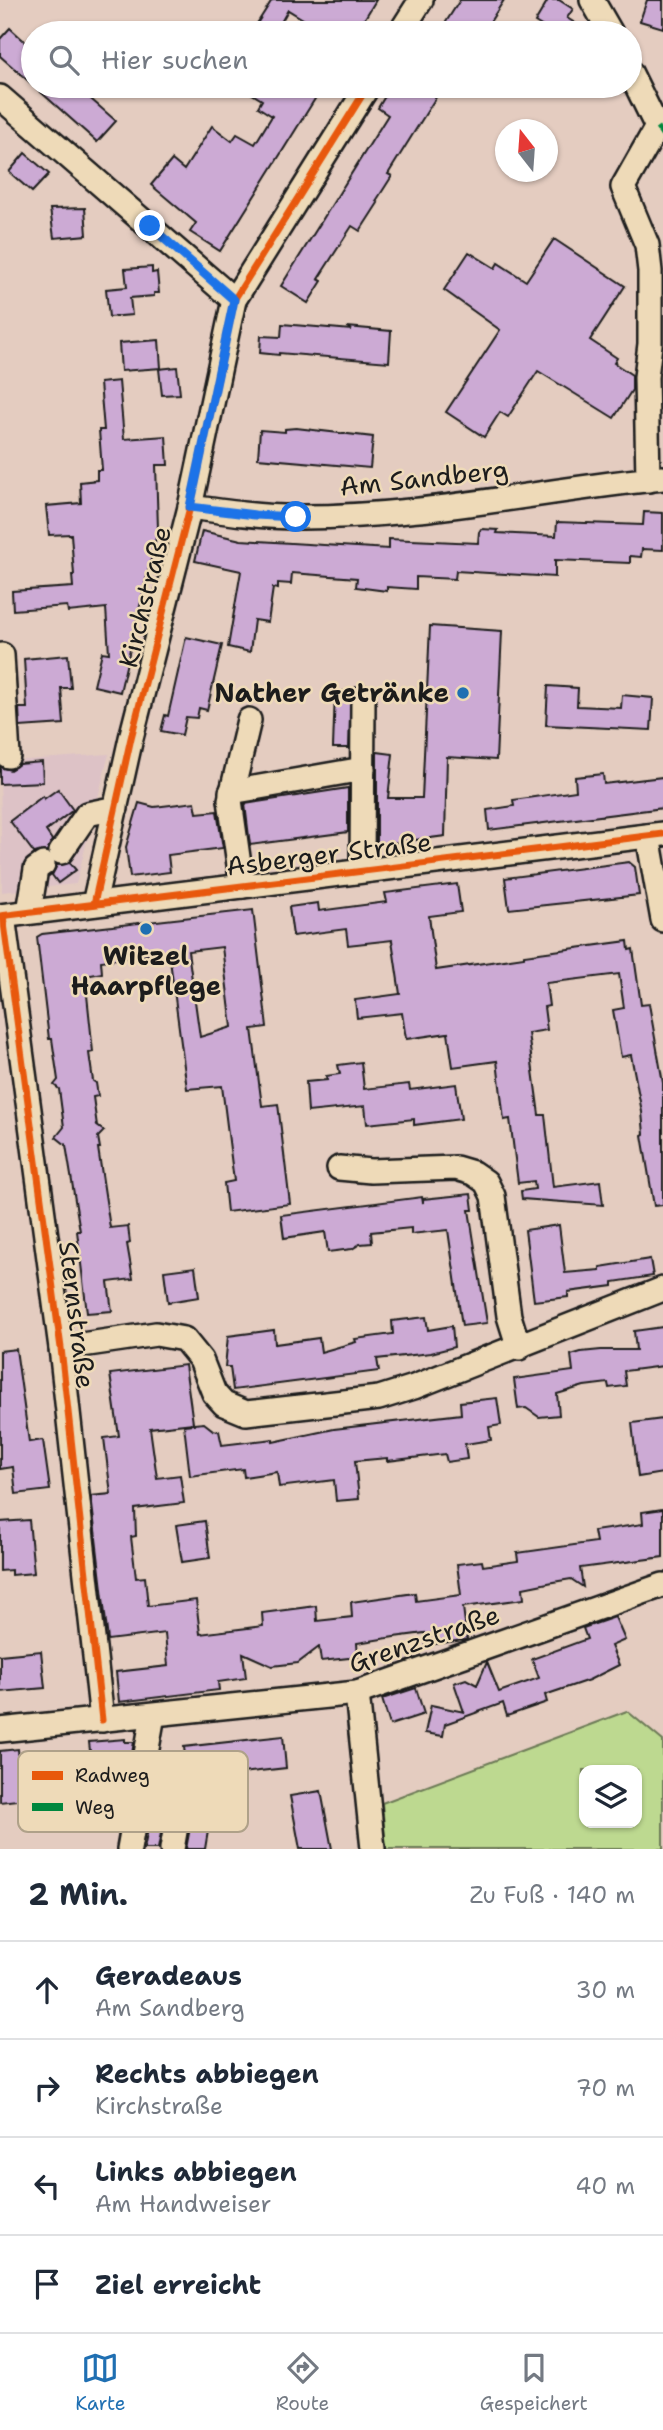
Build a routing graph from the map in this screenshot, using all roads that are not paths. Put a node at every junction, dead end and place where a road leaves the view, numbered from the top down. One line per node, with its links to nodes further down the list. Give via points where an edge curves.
1 (421, 0): 3 (street)
2 (592, 0): 4 (street)
3 (408, 21)
4 (604, 21)
5 (642, 96): 9 (street, via 657,127 623,187 647,245 650,271 646,377)
6 (0, 97): 8 (street)
7 (360, 98): 8 (street, Kirchstraße)
8 (234, 300): 10 (street, Kirchstraße)
9 (655, 479): 10 (street, Am Sandberg, via 354,515 269,516)
10 (190, 507): 17 (street, Kirchstraße)
11 (2, 655): 14 (street)
12 (363, 698): 15 (street)
13 (249, 720): 16 (street)
14 (8, 756)
15 (363, 769): 16 (street); 19 (street)
16 (231, 792): 20 (street)
17 (116, 808): 21 (street, Kirchstraße); 22 (street, via 87,814 52,858 36,869)
18 (655, 835): 19 (street, Asberger Straße); 24 (street)
19 (362, 870): 20 (street, Asberger Straße)
20 (242, 886): 21 (street, Asberger Straße)
21 (94, 904): 22 (street, Asberger Straße)
22 (29, 912): 23 (street, Asberger Straße)
23 (1, 916): 27 (street, Sternstraße)
24 (663, 919)
25 (339, 1168): 28 (street, via 456,1168 486,1182 493,1196 509,1316)
26 (663, 1289): 28 (street)
27 (61, 1348): 28 (street, via 156,1334 184,1339 201,1360 214,1393 224,1404 246,1413 379,1398); 32 (street, Sternstraße)
28 (519, 1348)
29 (663, 1585): 30 (street, Grenzstraße)
30 (357, 1693): 31 (street, Grenzstraße); 35 (street)
31 (153, 1715): 32 (street, Grenzstraße); 34 (street)
32 (102, 1720): 33 (street, Grenzstraße)
33 (0, 1730)
34 (147, 1751)
35 (373, 1849)

